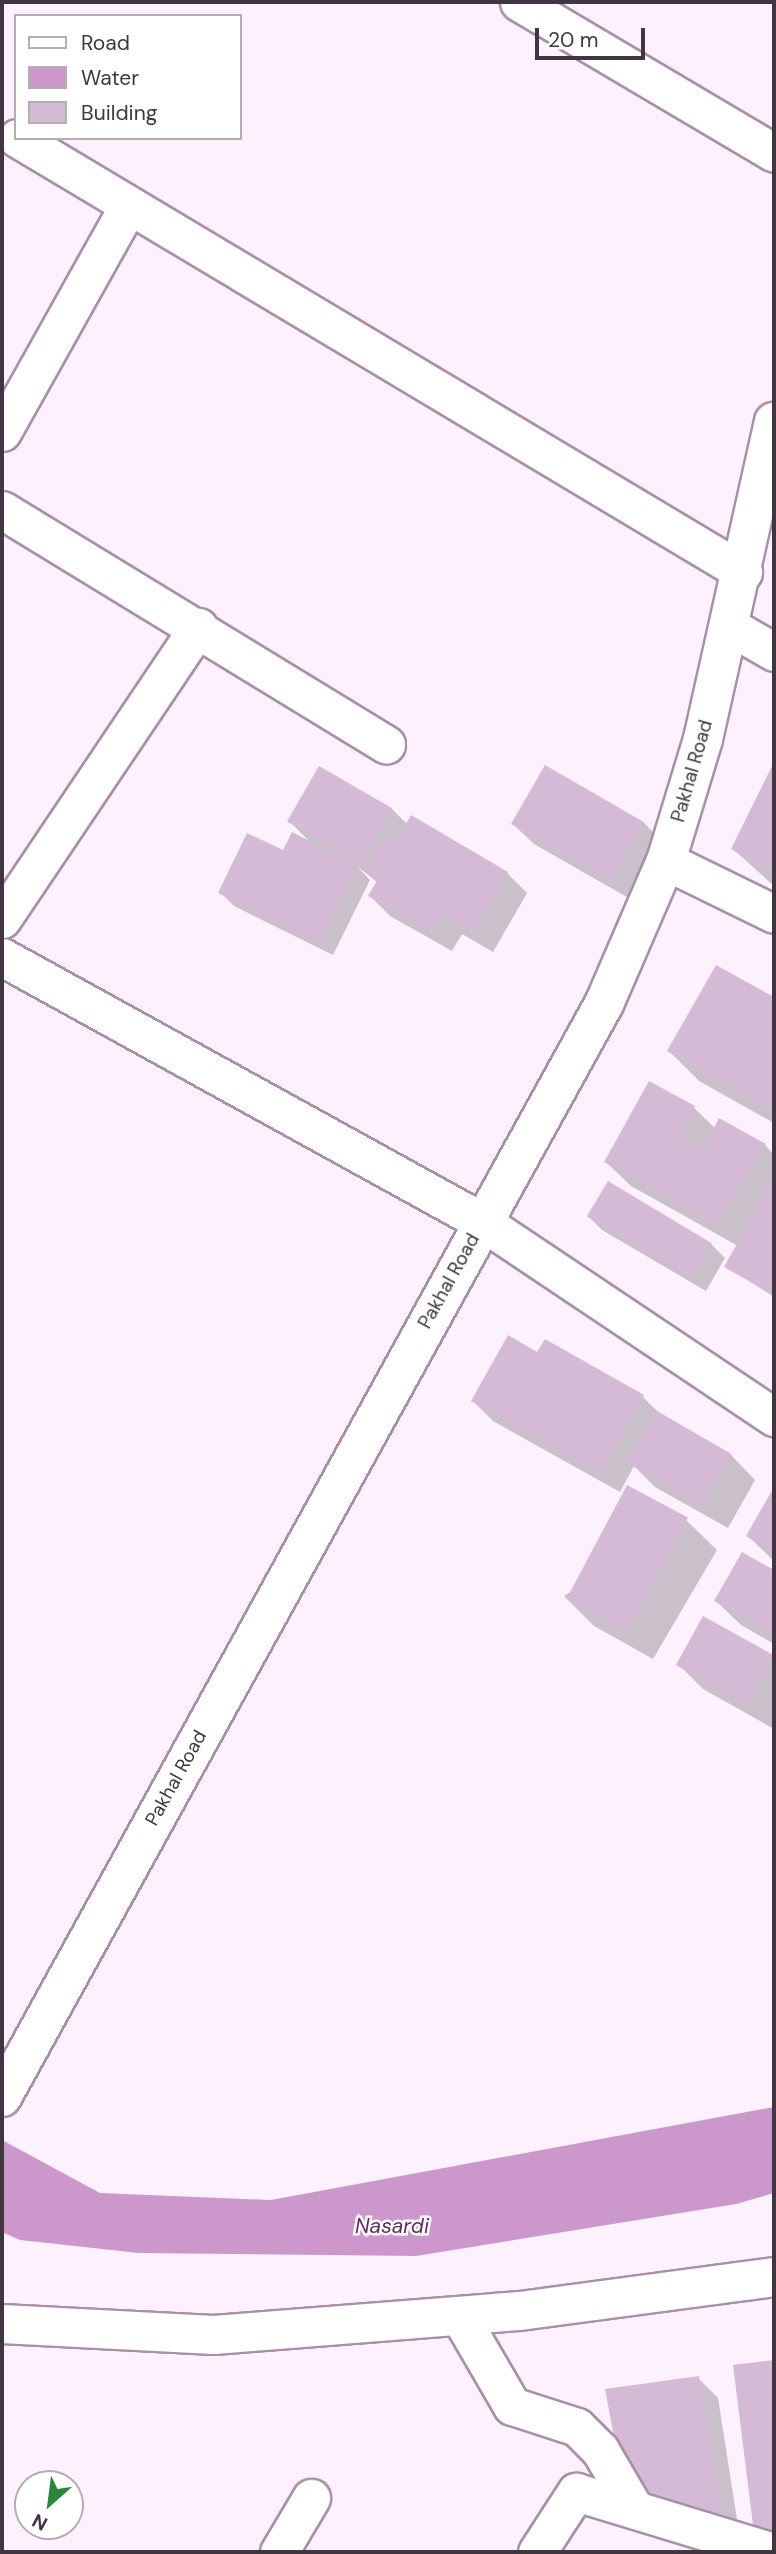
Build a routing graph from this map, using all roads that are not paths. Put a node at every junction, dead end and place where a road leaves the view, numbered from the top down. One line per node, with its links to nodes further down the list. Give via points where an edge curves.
1 (519, 2): 3 (street)
2 (19, 140): 4 (street)
3 (774, 153)
4 (129, 205): 6 (street); 8 (street)
5 (774, 422): 8 (street, Pakhal Road)
6 (2, 432)
7 (2, 510): 10 (street)
8 (743, 572): 9 (street, Pakhal Road)
9 (729, 626): 11 (street); 13 (street, Pakhal Road, via 703,740)
10 (198, 627): 12 (street); 15 (street)
11 (774, 652)
12 (386, 744)
13 (666, 861): 14 (street); 17 (street, Pakhal Road, via 604,1004)
14 (774, 914)
15 (2, 919)
16 (2, 957): 17 (street)
17 (481, 1221): 18 (street); 19 (street, Pakhal Road)
18 (774, 1417)
19 (3, 2095)
20 (774, 2277): 21 (street)
21 (459, 2315): 22 (street, via 214,2335); 24 (street, via 512,2406 577,2427 600,2450)
22 (2, 2324)
23 (311, 2498): 25 (street)
24 (635, 2510): 26 (street, via 576,2492); 27 (street)
25 (279, 2552)
26 (537, 2552)
27 (774, 2552)

